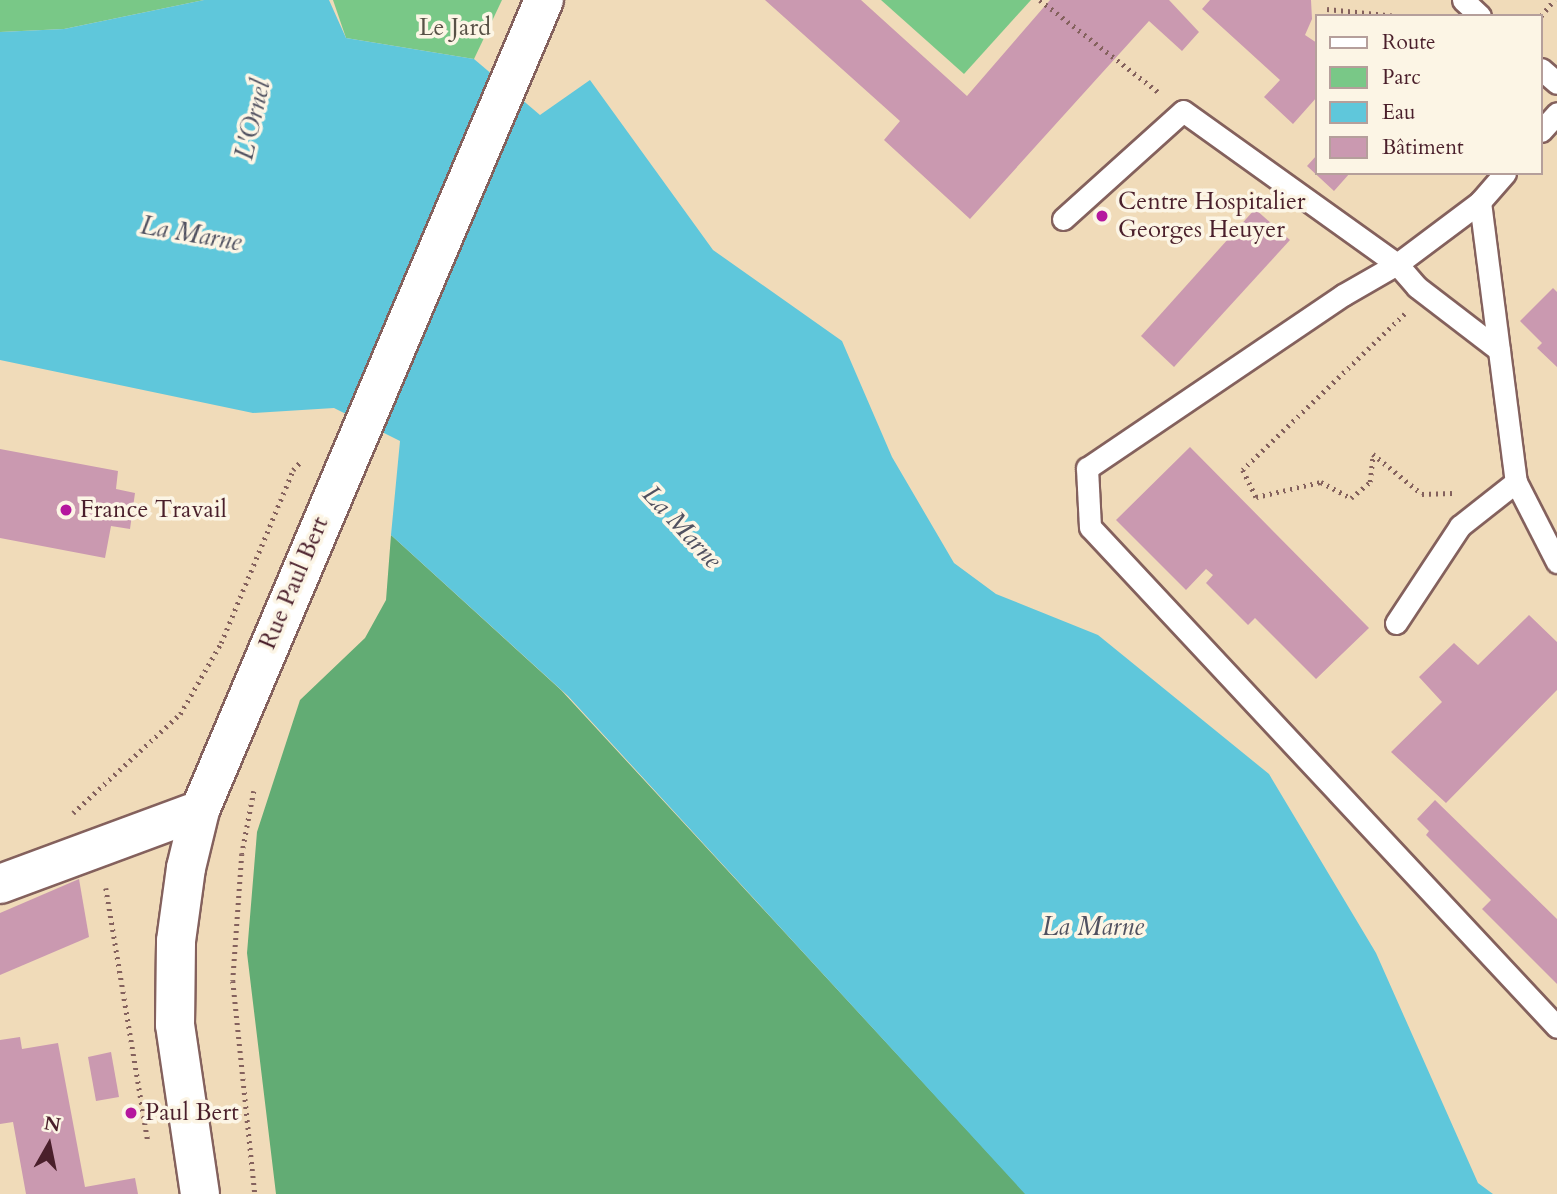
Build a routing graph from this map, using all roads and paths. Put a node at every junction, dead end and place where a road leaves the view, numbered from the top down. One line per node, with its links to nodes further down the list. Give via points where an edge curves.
1 (544, 0): 26 (main road, Rue Paul Bert)
2 (1040, 0): 11 (path)
3 (1463, 0): 7 (lane)
4 (1554, 0): 8 (path)
5 (1327, 9): 6 (path)
6 (1377, 14)
7 (1478, 14)
8 (1543, 14)
9 (1543, 71): 10 (lane)
10 (1557, 83)
11 (1182, 111): 16 (lane); 17 (lane)
12 (1557, 113): 13 (lane)
13 (1543, 129)
14 (1503, 175): 15 (lane)
15 (1480, 202): 17 (lane); 19 (lane)
16 (1063, 219)
17 (1397, 264): 18 (lane); 29 (lane, via 1343,295 1087,468 1090,527)
18 (1427, 295): 19 (lane); 22 (path, via 1243,470 1256,497 1321,482 1351,498 1370,482 1373,454 1422,494 1449,492)
19 (1499, 350): 21 (lane)
20 (309, 453): 27 (path, via 293,470 221,643 180,714 73,813)
21 (1516, 482): 22 (lane); 23 (lane)
22 (1481, 509): 24 (lane, via 1460,526)
23 (1557, 562)
24 (1396, 623)
25 (256, 783): 32 (path, via 242,854 233,981)
26 (200, 810): 27 (main road); 31 (main road, Rue Paul Bert, via 176,941 175,1025)
27 (86, 853): 28 (main road); 30 (path, via 106,888)
28 (0, 884)
29 (1557, 1027)
30 (150, 1154)
31 (200, 1194)
32 (255, 1194)

